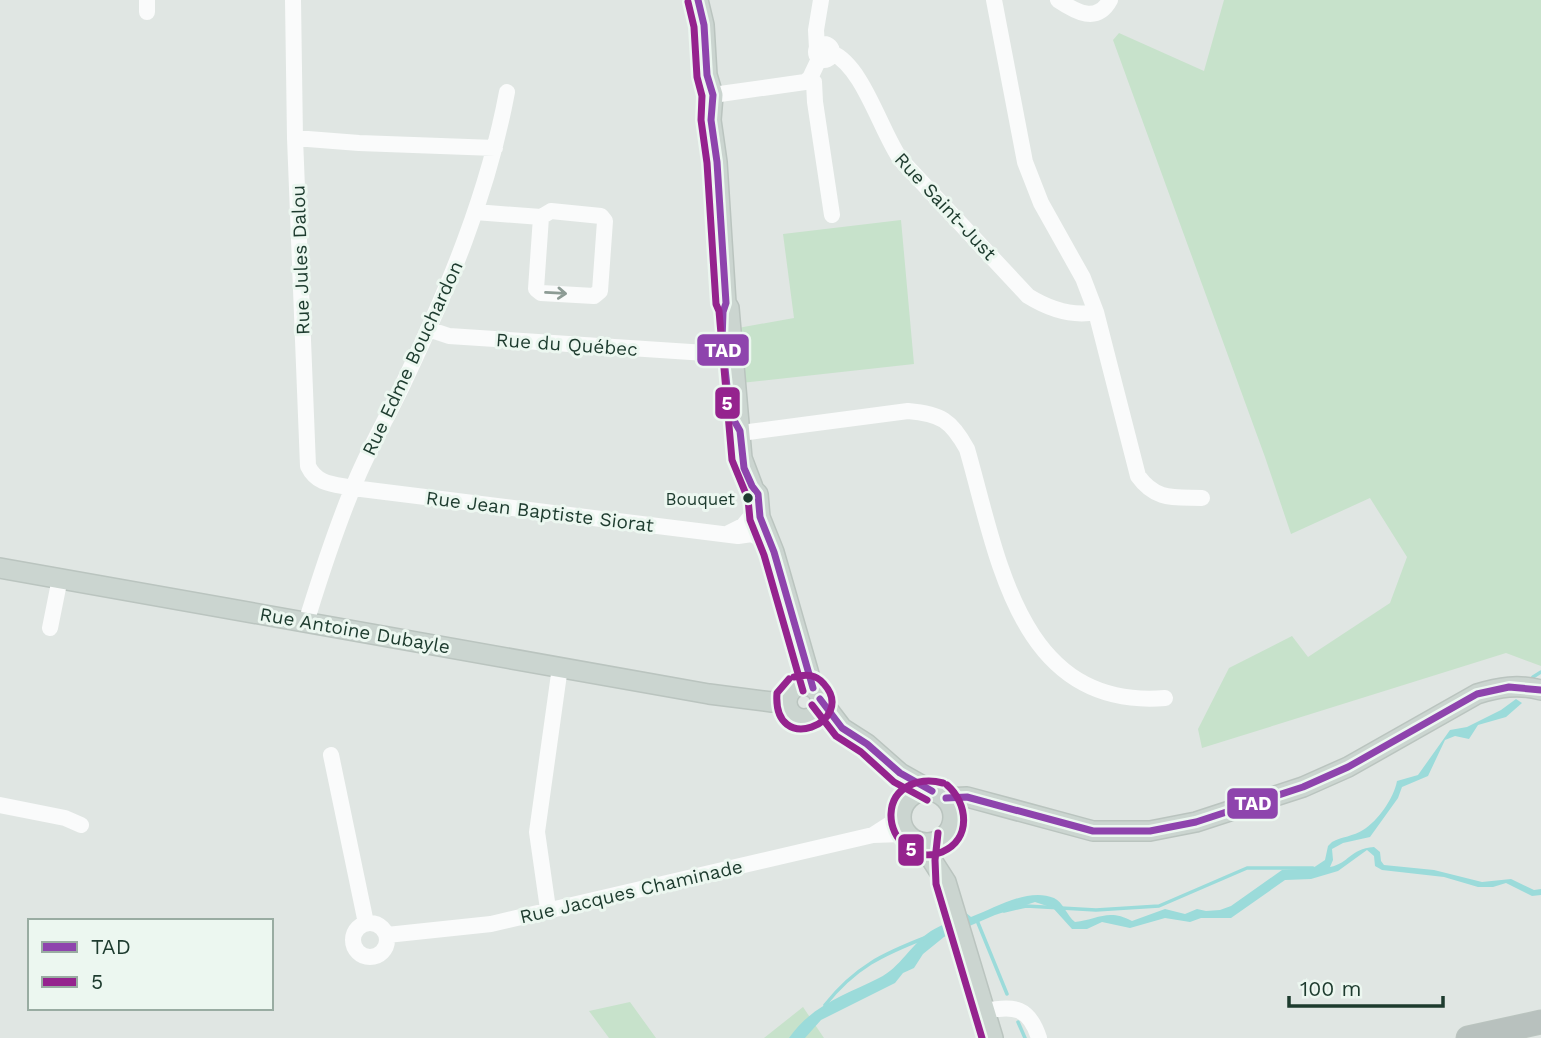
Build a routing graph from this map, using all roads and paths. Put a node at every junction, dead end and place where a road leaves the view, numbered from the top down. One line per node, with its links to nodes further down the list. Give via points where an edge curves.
1 (293, 0): 12 (street, Rue Jules Dalou)
2 (698, 0): 11 (main road, via 707,75)
3 (705, 0): 11 (main road, via 712,34 710,50 718,74)
4 (821, 0): 8 (street, Rue Saint-Just, via 818,21 824,27)
5 (994, 0): 17 (street, via 1025,162)
6 (1058, 0): 7 (street, via 1091,15 1101,12)
7 (1110, 0)
8 (825, 52): 9 (street); 17 (street, Rue Saint-Just, via 842,58 863,86 901,160 1028,296 1063,312)
9 (804, 81): 11 (street); 15 (street, via 814,82)
10 (507, 92): 13 (street, Rue Edme Bouchardon)
11 (716, 94): 19 (main road, via 711,120 726,303)
12 (295, 138): 13 (street); 21 (street, Rue Jules Dalou, via 308,466 313,476 324,482)
13 (495, 148): 14 (street, Rue Edme Bouchardon)
14 (475, 212): 16 (street); 18 (street, Rue Edme Bouchardon)
15 (832, 215)
16 (541, 217): 16 (street, one-way to 16, via 536,289 594,296 600,291 605,221 601,216 551,211)
17 (1096, 312): 23 (street, via 1138,476 1158,495)
18 (428, 329): 19 (street, Rue du Québec, via 449,336); 21 (street, Rue Edme Bouchardon)
19 (723, 352): 20 (main road, via 729,404)
20 (740, 429): 22 (main road, via 742,458); 36 (street, via 908,411 945,420 967,449 1016,609 1040,648 1091,687 1141,700)
21 (353, 488): 25 (street, Rue Jean Baptiste Siorat); 30 (street, Rue Edme Bouchardon, via 330,546)
22 (754, 490): 24 (main road); 29 (main road, via 771,542)
23 (1202, 498)
24 (752, 515): 25 (street); 26 (main road)
25 (727, 534): 26 (street, Rue Jean Baptiste Siorat, via 752,534)
26 (761, 539): 29 (main road)
27 (0, 568): 28 (main road, Rue Antoine Dubayle)
28 (60, 578): 30 (main road, Rue Antoine Dubayle); 31 (street)
29 (776, 578): 34 (main road)
30 (309, 622): 32 (main road, Rue Antoine Dubayle)
31 (50, 628)
32 (559, 667): 35 (main road, Rue Antoine Dubayle); 50 (street, via 537,832)
33 (1541, 690): 43 (main road, via 1514,686 1477,694 1337,772 1173,827 1093,831)
34 (804, 692): 35 (main road, Rue Antoine Dubayle, via 772,702); 37 (main road, via 788,707); 37 (main road, via 819,709); 38 (main road, Rue Antoine Dubayle)
35 (709, 694): 37 (main road, Rue Antoine Dubayle, via 720,701)
36 (1164, 698)
37 (801, 717): 38 (main road, Rue Antoine Dubayle)
38 (835, 725): 40 (main road, Rue Antoine Dubayle)
39 (331, 755): 51 (street)
40 (886, 761): 41 (main road, Rue Antoine Dubayle); 44 (main road, Rue Antoine Dubayle)
41 (939, 794): 43 (main road); 44 (main road, via 916,793); 46 (main road, via 953,811)
42 (0, 805): 45 (street)
43 (998, 806): 46 (main road, via 968,813)
44 (903, 810): 47 (street, Rue Jacques Chaminade); 48 (main road, via 905,831)
45 (81, 825)
46 (950, 830): 48 (main road, via 936,842); 49 (main road)
47 (873, 835): 48 (street, Rue Jacques Chaminade, via 902,834); 50 (street, Rue Jacques Chaminade)
48 (918, 842): 49 (main road)
49 (946, 882): 53 (main road)
50 (548, 909): 52 (street, Rue Jacques Chaminade, via 491,924)
51 (366, 923): 52 (street, via 378,924); 52 (street, via 353,937 360,954 371,958 381,954)
52 (387, 935)
53 (985, 1011): 55 (main road); 56 (street, via 1013,1008 1027,1014)
54 (1541, 1022): 57 (highway)
55 (993, 1038)
56 (1039, 1038)
57 (1468, 1038)

